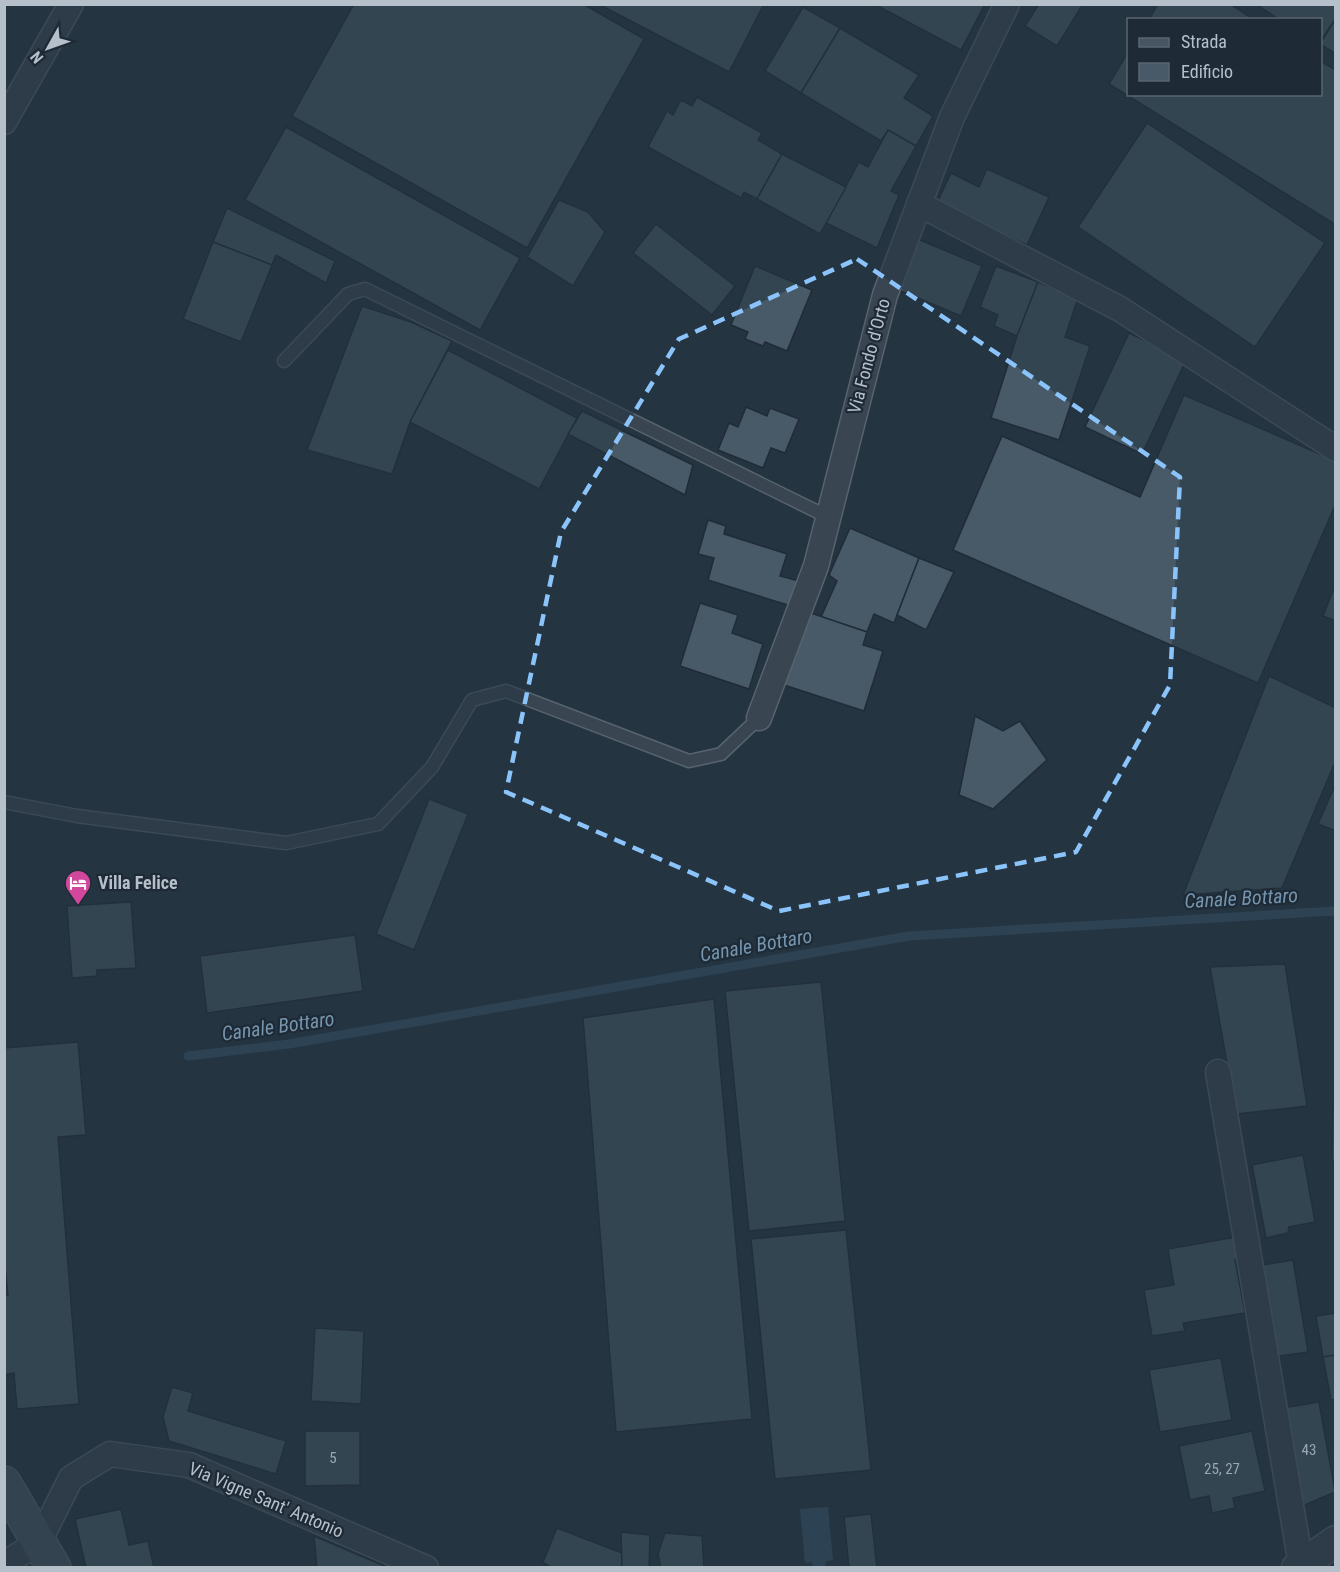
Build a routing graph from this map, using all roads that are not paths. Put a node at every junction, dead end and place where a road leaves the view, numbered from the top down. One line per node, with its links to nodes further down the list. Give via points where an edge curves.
1 (71, 4): 3 (street)
2 (1007, 4): 4 (street, Via Fondo d'Orto, via 952,117)
3 (4, 123)
4 (919, 204): 6 (street, via 1120,309); 7 (street, Via Fondo d'Orto, via 885,295)
5 (284, 361): 7 (lane, via 348,294 365,289)
6 (1335, 449)
7 (828, 517): 8 (street, Via Fondo d'Orto, via 816,566)
8 (759, 718): 9 (lane, via 722,754 689,761 506,691 472,700 432,767 378,824 286,843 77,816)
9 (4, 802)
10 (1218, 1072): 15 (street)
11 (4, 1483): 13 (main road)
12 (1335, 1541): 15 (street)
13 (46, 1555): 14 (street); 16 (street, Via Vigne Sant' Antonio, via 70,1478 110,1454 189,1466)
14 (4, 1564)
15 (1299, 1566)
16 (426, 1568)

